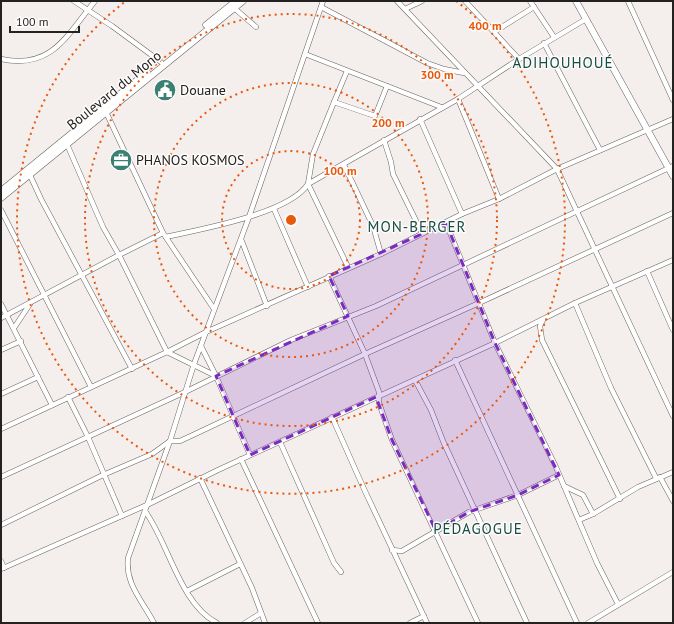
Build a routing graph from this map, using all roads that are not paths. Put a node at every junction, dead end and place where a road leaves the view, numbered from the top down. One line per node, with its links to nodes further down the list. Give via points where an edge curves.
1 (74, 1): 15 (street)
2 (95, 1): 15 (street)
3 (243, 1): 11 (main road, Boulevard du Mono)
4 (323, 1): 13 (street)
5 (397, 1): 14 (street)
6 (422, 1): 14 (street)
7 (465, 1): 18 (street)
8 (530, 1): 12 (street)
9 (628, 1): 30 (street)
10 (578, 2): 16 (main road)
11 (234, 5): 17 (street); 24 (main road, Boulevard du Mono); 33 (main road, Boulevard du Mono)
12 (534, 7): 18 (street); 19 (street)
13 (321, 8): 21 (street); 26 (street, via 427,63)
14 (405, 9): 26 (street)
15 (88, 10): 22 (street, via 54,50 22,62); 24 (street)
16 (586, 19): 19 (street); 36 (main road)
17 (256, 27)
18 (494, 32): 23 (street)
19 (554, 37): 20 (street)
20 (544, 43): 23 (street); 39 (street)
21 (305, 54): 25 (street); 54 (street)
22 (1, 59)
23 (519, 59): 28 (street)
24 (161, 62): 33 (main road, Boulevard du Mono)
25 (347, 71): 27 (street); 31 (street)
26 (464, 72): 28 (street)
27 (387, 86): 31 (street, via 375,116); 32 (street)
28 (476, 86): 29 (street); 42 (street)
29 (458, 99): 32 (street); 48 (street)
30 (673, 100)
31 (334, 102): 45 (street, via 313,154)
32 (441, 107): 34 (street)
33 (105, 109): 38 (main road, Boulevard du Mono); 57 (street)
34 (420, 119): 37 (street); 53 (street)
35 (673, 119): 36 (street)
36 (648, 130): 39 (street); 41 (main road)
37 (384, 140): 40 (street); 56 (street, via 393,174)
38 (66, 142): 43 (main road, Boulevard du Mono); 61 (street)
39 (600, 150): 42 (street)
40 (344, 165): 45 (street); 60 (street, via 373,226)
41 (671, 167): 44 (main road); 51 (street)
42 (557, 169): 48 (street); 51 (street)
43 (28, 172): 46 (main road, Boulevard du Mono); 47 (main road, Boulevard du Mono); 66 (street)
44 (673, 176)
45 (308, 184): 49 (street); 64 (street)
46 (1, 191)
47 (1, 198)
48 (499, 199): 53 (street)
49 (274, 209): 54 (street); 69 (street)
50 (1, 210): 70 (street)
51 (577, 210): 59 (street); 63 (street)
52 (673, 213): 59 (street)
53 (462, 214): 55 (street)
54 (249, 217): 57 (street); 58 (street)
55 (446, 223): 56 (street); 63 (street)
56 (422, 233): 60 (street)
57 (164, 235): 61 (street); 76 (street)
58 (241, 239): 75 (street); 76 (street)
59 (596, 248): 68 (street); 71 (street)
60 (381, 254): 64 (street)
61 (119, 256): 66 (street); 88 (street)
62 (673, 260): 65 (street)
63 (463, 264): 71 (street); 78 (street, via 376,306)
64 (348, 267): 67 (street)
65 (647, 271): 68 (street); 82 (street)
66 (82, 275): 70 (street); 92 (street)
67 (329, 276): 69 (street); 78 (street)
68 (613, 286): 72 (street); 103 (street)
69 (308, 287): 75 (street)
70 (45, 295): 74 (street); 96 (street)
71 (479, 303): 85 (street); 89 (street)
72 (575, 303): 80 (street); 116 (street, via 611,388)
73 (1, 304): 77 (street)
74 (30, 304): 77 (street); 81 (street)
75 (267, 306): 83 (street)
76 (214, 309): 83 (street)
77 (7, 315): 79 (street); 81 (street)
78 (348, 316): 89 (street); 93 (street)
79 (1, 318)
80 (543, 320): 85 (street); 119 (street, via 540,326 542,340)
81 (14, 328): 84 (street)
82 (673, 330)
83 (206, 332): 86 (street); 88 (street)
84 (21, 341): 87 (street); 94 (street)
85 (495, 342): 90 (street); 113 (street)
86 (201, 346): 91 (street); 93 (street)
87 (1, 350)
88 (167, 352): 91 (street); 92 (street)
89 (365, 354): 99 (street); 102 (street)
90 (455, 360): 95 (street); 118 (street)
91 (194, 364): 93 (street); 97 (street)
92 (132, 369): 96 (street)
93 (216, 376): 97 (street); 102 (street)
94 (38, 377): 98 (street); 101 (street)
95 (415, 380): 99 (street); 123 (street)
96 (90, 387): 100 (street)
97 (185, 392): 106 (street); 107 (street)
98 (1, 394)
99 (379, 396): 104 (street); 128 (street, via 392,440)
100 (68, 397): 101 (street); 106 (street)
101 (52, 405): 105 (street)
102 (233, 415): 107 (street, via 180,441); 109 (street)
103 (673, 416)
104 (332, 417): 108 (street); 129 (street)
105 (1, 429)
106 (88, 436): 112 (street); 114 (street)
107 (170, 441): 112 (street, via 152,454); 121 (street)
108 (280, 442): 109 (street); 135 (street, via 334,563)
109 (250, 455): 110 (street)
110 (241, 459): 115 (street); 145 (street)
111 (673, 472): 116 (street)
112 (103, 474): 125 (street); 127 (street)
113 (559, 475): 117 (street); 118 (street)
114 (1, 477)
115 (200, 478): 121 (street); 133 (street)
116 (658, 478): 119 (street); 120 (street)
117 (564, 486): 124 (street, via 583,495); 126 (street)
118 (518, 495): 123 (street); 150 (street)
119 (620, 499): 124 (street)
120 (673, 501)
121 (149, 504): 122 (street); 125 (street)
122 (145, 510): 137 (street, via 160,534); 141 (street, via 128,558 127,569 128,579)
123 (475, 510): 128 (street); 149 (street)
124 (593, 514): 126 (street)
125 (122, 516): 134 (street)
126 (579, 520): 138 (street)
127 (1, 525)
128 (436, 531): 130 (street); 148 (street)
129 (392, 550): 130 (street); 131 (street)
130 (402, 551): 131 (street)
131 (398, 560): 140 (street)
132 (1, 561): 134 (street)
133 (240, 564): 137 (street); 139 (street)
134 (3, 568)
135 (341, 572)
136 (673, 572): 138 (street)
137 (187, 591): 142 (street, via 198,608)
138 (618, 604): 151 (street)
139 (261, 613): 143 (street); 144 (street)
140 (424, 616): 146 (street); 147 (street)
141 (154, 623)
142 (218, 623)
143 (245, 623)
144 (265, 623)
145 (318, 623)
146 (410, 623)
147 (427, 623)
148 (478, 623)
149 (527, 623)
150 (577, 623)
151 (588, 623)

